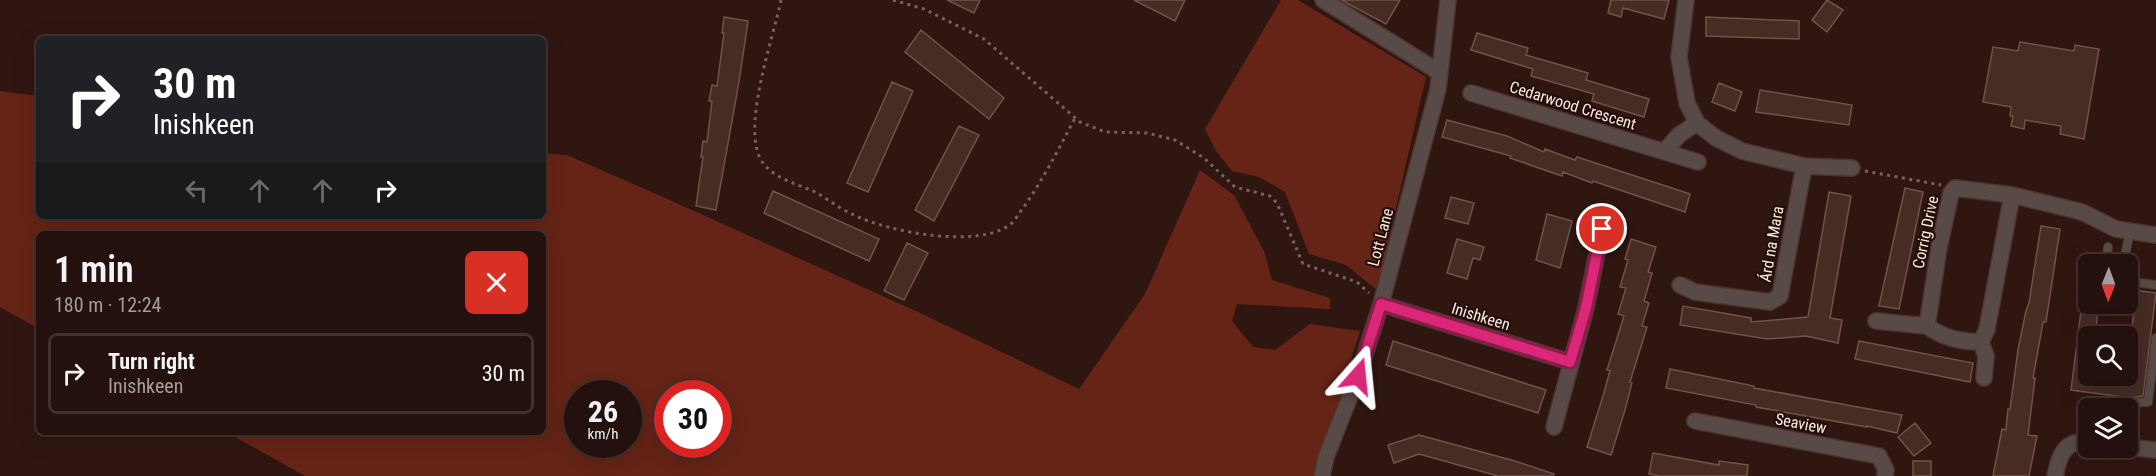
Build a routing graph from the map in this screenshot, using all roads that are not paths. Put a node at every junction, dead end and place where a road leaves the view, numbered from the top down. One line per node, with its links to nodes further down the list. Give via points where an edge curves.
1 (1323, 0): 4 (street)
2 (1448, 0): 4 (street, Lott Lane)
3 (1686, 0): 6 (street, via 1679,57 1687,103)
4 (1439, 72): 21 (street, Lott Lane, via 1438,89)
5 (1471, 93): 7 (street, Cedarwood Crescent)
6 (1697, 123): 7 (street); 9 (street, via 1742,152)
7 (1665, 151): 8 (street, Cedarwood Crescent)
8 (1698, 162)
9 (1804, 166): 10 (street); 19 (street, Árd na Mara, via 1780,296 1770,302 1695,292)
10 (1852, 168)
11 (2012, 195): 13 (street, Corrig Drive, via 2082,212); 23 (street, Corrig Drive, via 1954,188 1939,248); 25 (street)
12 (1602, 229): 26 (street)
13 (2130, 232): 14 (street, Corrig Drive); 17 (lane)
14 (2156, 235)
15 (2108, 247): 16 (lane)
16 (2107, 254)
17 (2126, 254)
18 (2138, 282): 20 (lane)
19 (1680, 285)
20 (2156, 285)
21 (1381, 304): 26 (street, Inishkeen); 34 (street, Lott Lane)
22 (1876, 321): 23 (street)
23 (1927, 326): 25 (street, via 1956,340)
24 (2156, 338): 28 (lane, via 2148,402)
25 (1982, 342): 27 (street, via 1986,356)
26 (1570, 362): 30 (street)
27 (1984, 378)
28 (2138, 403)
29 (1695, 421): 35 (street, Seaview, via 1879,456)
30 (1554, 427)
31 (2078, 444): 36 (street, via 2069,445 2059,456)
32 (2138, 448): 33 (street)
33 (2156, 450)
34 (1322, 476)
35 (1885, 476)
36 (2055, 476)

